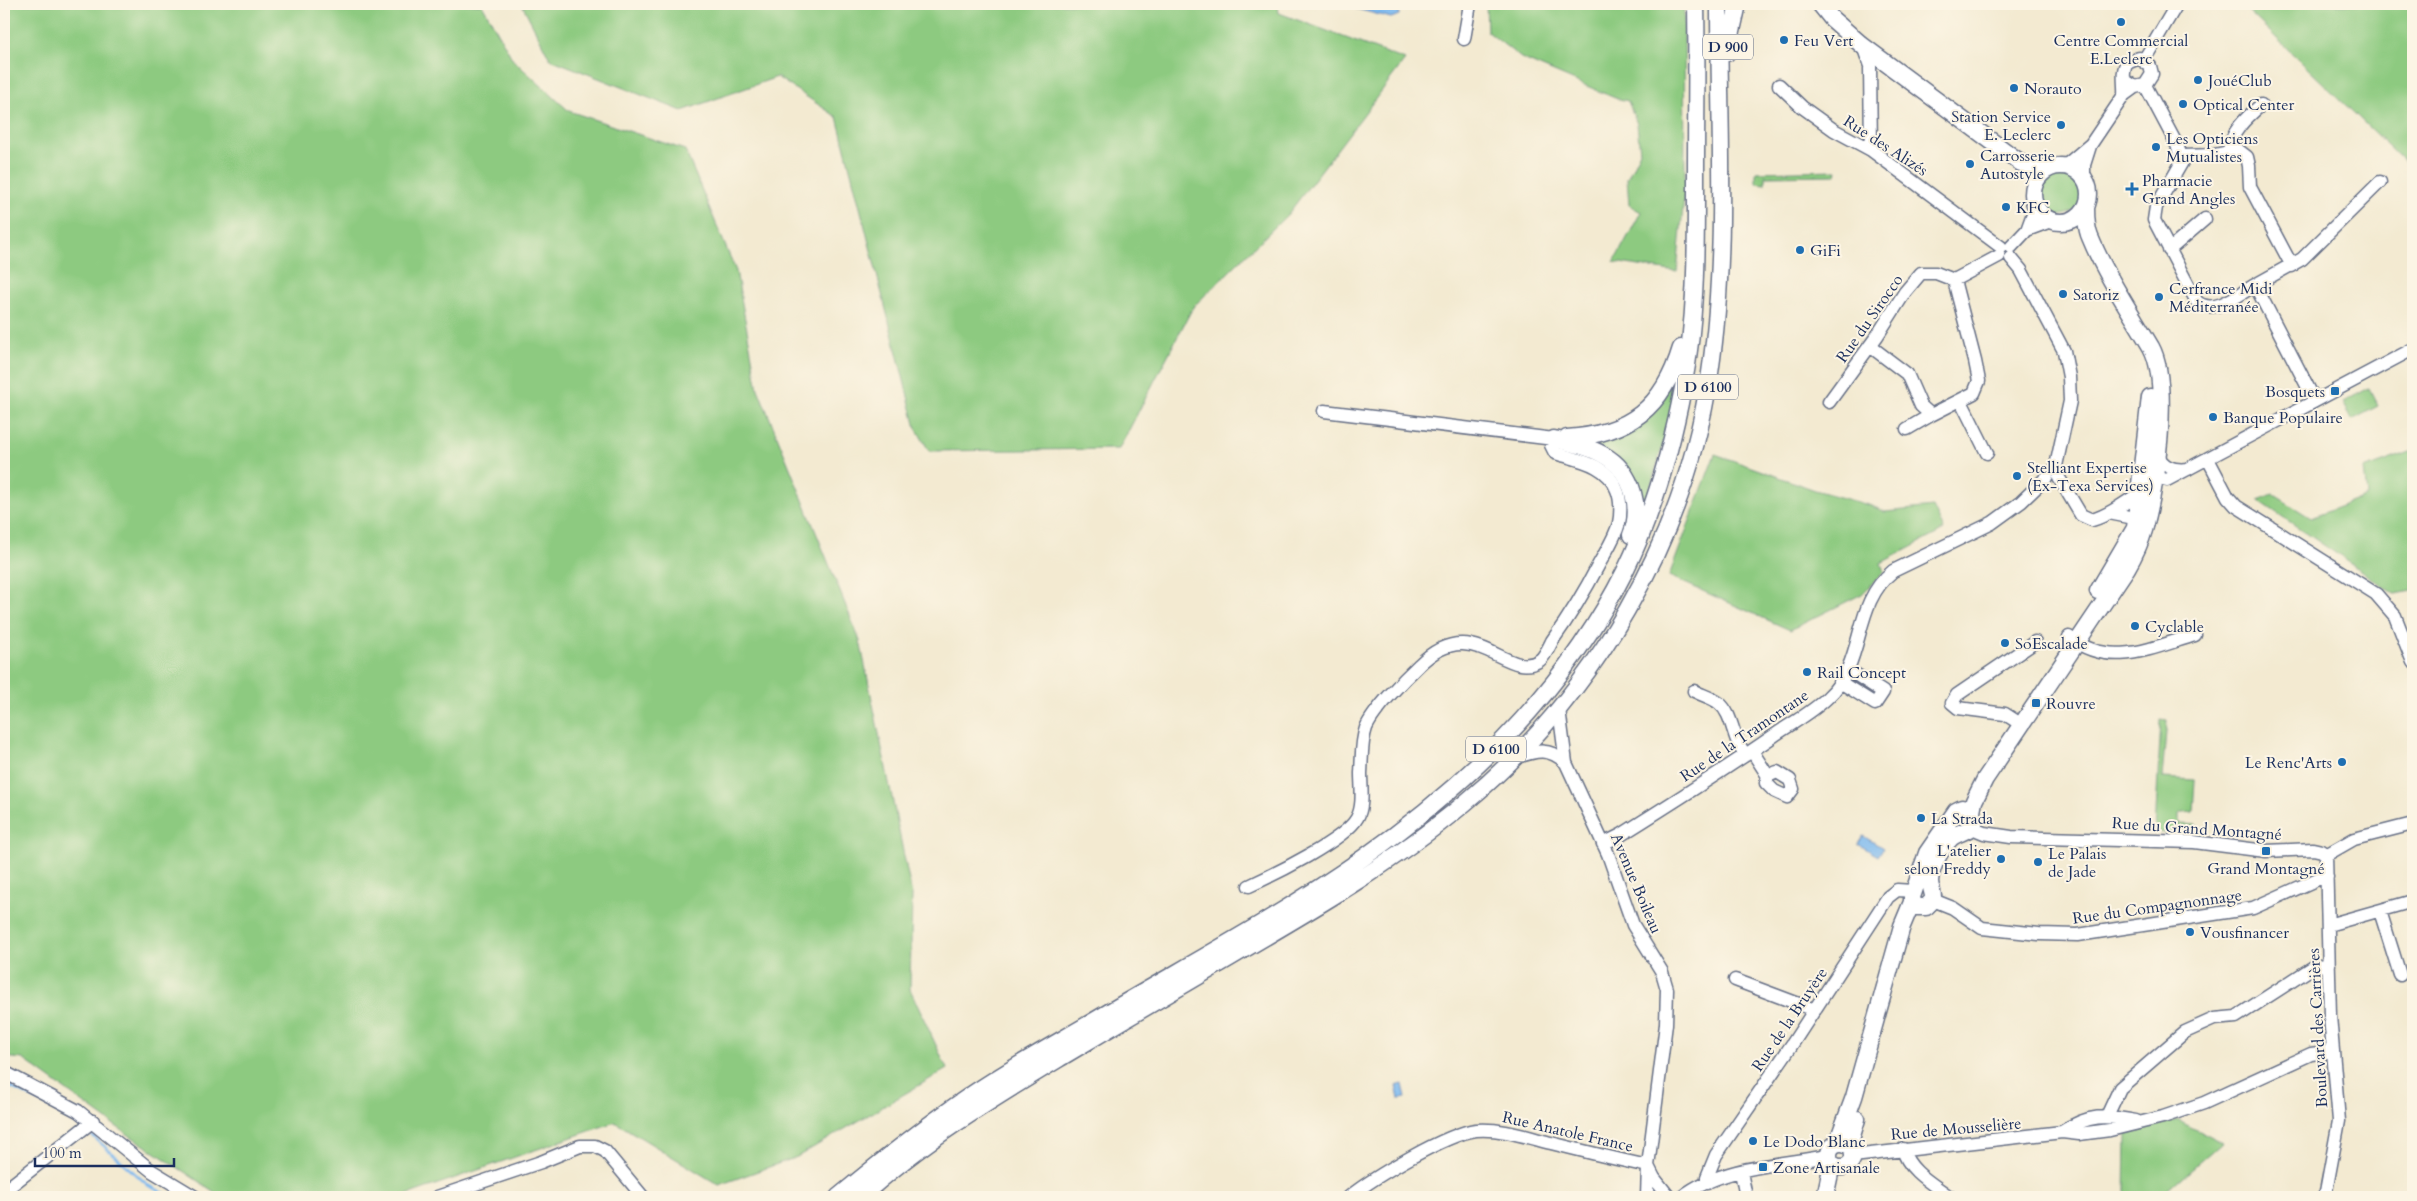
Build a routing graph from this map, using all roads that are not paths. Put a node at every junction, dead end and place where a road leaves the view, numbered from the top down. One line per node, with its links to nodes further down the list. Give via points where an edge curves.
1 (1470, 4): 7 (street)
2 (1696, 4): 35 (main road, D 6100)
3 (1719, 4): 12 (main road, D 6100)
4 (1738, 4): 12 (main road, D 900)
5 (2177, 4): 9 (street)
6 (1819, 5): 8 (main road)
7 (1464, 39)
8 (1863, 46): 15 (street, via 1870,66); 18 (main road)
9 (2144, 60): 11 (street, via 2152,70 2151,79); 11 (street, via 2135,58 2123,71)
10 (1779, 85): 15 (street, Rue des Alizés, via 1834,130)
11 (2135, 85): 14 (street, via 2124,95); 17 (street)
12 (1720, 90): 58 (main road, D 6100, via 1717,314 1710,376 1692,455 1663,538 1630,606 1602,652)
13 (2261, 105): 16 (street, via 2242,122 2229,145)
14 (2091, 144): 19 (street); 21 (street)
15 (1871, 150): 31 (street, Rue des Alizés)
16 (2229, 152): 17 (street); 32 (street, via 2238,150 2247,157 2250,187)
17 (2182, 156): 30 (street, via 2180,168 2154,213 2154,220)
18 (2021, 164): 20 (main road); 23 (main road)
19 (2065, 166): 20 (main road); 21 (main road)
20 (2047, 169): 23 (main road)
21 (2084, 177): 24 (main road, via 2089,192)
22 (2380, 182): 32 (street)
23 (2033, 188): 25 (main road)
24 (2086, 207): 27 (main road, via 2081,215); 29 (main road)
25 (2036, 208): 27 (main road); 28 (street)
26 (2204, 219): 30 (street)
27 (2057, 222): 28 (street); 29 (main road)
28 (2027, 230): 31 (street)
29 (2090, 237): 36 (main road)
30 (2169, 250): 34 (street, via 2202,306 2215,307)
31 (2006, 252): 33 (street); 48 (street, via 2024,277 2066,360 2070,400)
32 (2292, 266): 34 (street)
33 (1954, 280): 37 (street, Rue du Sirocco, via 1936,273 1921,274 1905,292); 39 (street, via 1978,380 1974,393)
34 (2255, 286): 40 (street)
35 (1694, 295): 45 (main road, via 1675,368 1667,385 1652,403 1638,416 1618,427 1584,437); 53 (main road, D 6100, via 1683,386 1656,493 1625,570)
36 (2142, 336): 49 (main road, via 2150,372); 49 (main road, via 2160,372 2161,389)
37 (1870, 346): 41 (street, Rue du Sirocco); 43 (street, via 1907,374 1921,406)
38 (2413, 349): 40 (street)
39 (1961, 400): 43 (street); 46 (street)
40 (2315, 401): 47 (street)
41 (1829, 402)
42 (1324, 411): 45 (street)
43 (1931, 415): 44 (street)
44 (1907, 429)
45 (1554, 439): 53 (main road, via 1585,447 1611,459 1630,483 1635,502 1632,532); 69 (street, via 1551,445 1555,453 1595,465 1609,475 1617,489 1620,504 1620,521 1615,534 1575,609 1540,660 1527,664 1513,663 1475,645 1458,643 1438,649 1419,664 1371,718 1366,730 1358,818 1349,828 1307,856)
46 (1987, 452)
47 (2208, 459): 49 (street); 54 (street, via 2228,497 2242,510 2376,594 2395,616)
48 (2054, 474): 49 (street, via 2081,515 2092,520); 55 (street, Rue de la Tramontane, via 1992,523 1893,571 1882,580 1867,605)
49 (2146, 494): 51 (main road); 51 (main road, via 2134,556)
50 (2195, 635): 51 (street, via 2122,655 2091,650)
51 (2073, 640): 59 (main road)
52 (2034, 642): 59 (street, via 1957,695 1952,703 1958,708 2005,714)
53 (1572, 658): 97 (main road, D 6100, via 1530,712 1483,762 1363,858 1292,904 967,1098)
54 (2413, 662)
55 (1849, 670): 56 (street, Rue de la Tramontane); 56 (street, via 1883,692 1875,704)
56 (1840, 682): 60 (street, Rue de la Tramontane, via 1829,697)
57 (1694, 691): 60 (street, via 1720,704 1727,714 1738,747)
58 (1559, 709): 61 (main road, D 6100); 62 (street, Avenue Boileau)
59 (2018, 722): 64 (main road, via 1979,789)
60 (1749, 753): 63 (street); 66 (street, Rue de la Tramontane)
61 (1514, 758): 62 (street, via 1541,750 1555,754); 98 (main road, D 6100, via 1467,802 1365,877 996,1096 908,1158)
62 (1566, 764): 66 (street, Avenue Boileau)
63 (1768, 776)
64 (1969, 816): 67 (street, Rue du Grand Montagné, via 1984,834 2011,837 2194,842 2266,851 2313,848 2322,850); 70 (main road, via 1938,858); 70 (main road, via 1956,811 1927,853)
65 (2413, 824): 67 (street, via 2354,839)
66 (1603, 844): 86 (street, Avenue Boileau, via 1633,925 1662,972 1667,990 1666,1024)
67 (2326, 855): 68 (street, Boulevard des Carrières)
68 (2327, 877): 70 (street, Rue du Compagnonnage, via 2253,908 2078,935 1982,928 1953,908); 73 (street, Boulevard des Carrières)
69 (1249, 886)
70 (1920, 900): 77 (street, Rue de la Bruyère, via 1897,890 1888,897); 85 (main road)
71 (2413, 901): 72 (street)
72 (2380, 911): 73 (street); 75 (street)
73 (2328, 925): 74 (street, Boulevard des Carrières)
74 (2329, 965): 78 (street, Boulevard des Carrières); 80 (street, via 2316,966 2236,1017 2214,1019 2185,1032 2120,1088)
75 (2400, 975)
76 (1735, 980): 77 (street)
77 (1815, 1010): 88 (street, Rue de la Bruyère, via 1716,1155)
78 (2333, 1051): 81 (street, Rue de Mousselière, via 2311,1054 2204,1103); 103 (street, Boulevard des Carrières, via 2339,1121)
79 (4, 1072): 82 (street, via 78,1111)
80 (2107, 1116): 81 (street, Rue de Mousselière); 83 (street, Rue de Mousselière, via 2076,1123)
81 (2138, 1122): 83 (street, Rue de Mousselière, via 2110,1130 2079,1134)
82 (87, 1126): 89 (street); 94 (street)
83 (2062, 1132): 84 (street, Rue de Mousselière)
84 (1903, 1149): 85 (street, Rue de Mousselière); 93 (street, via 1913,1168)
85 (1841, 1155): 87 (street, Rue de Mousselière); 101 (main road); 102 (main road)
86 (1648, 1166): 90 (street); 92 (street, Avenue Boileau); 99 (street, Rue Anatole France, via 1525,1136 1477,1130 1460,1133 1427,1150)
87 (1742, 1172): 88 (street, Rue de Mousselière); 100 (street)
88 (1707, 1183): 91 (street, Rue de Mousselière)
89 (4, 1191)
90 (1665, 1192): 91 (street)
91 (1686, 1194)
92 (1647, 1196)
93 (1944, 1196)
94 (195, 1197)
95 (437, 1197): 96 (street, via 580,1146 605,1150)
96 (643, 1197)
97 (838, 1197)
98 (861, 1197)
99 (1349, 1197)
100 (1746, 1197)
101 (1825, 1197)
102 (1834, 1197)
103 (2325, 1197)

